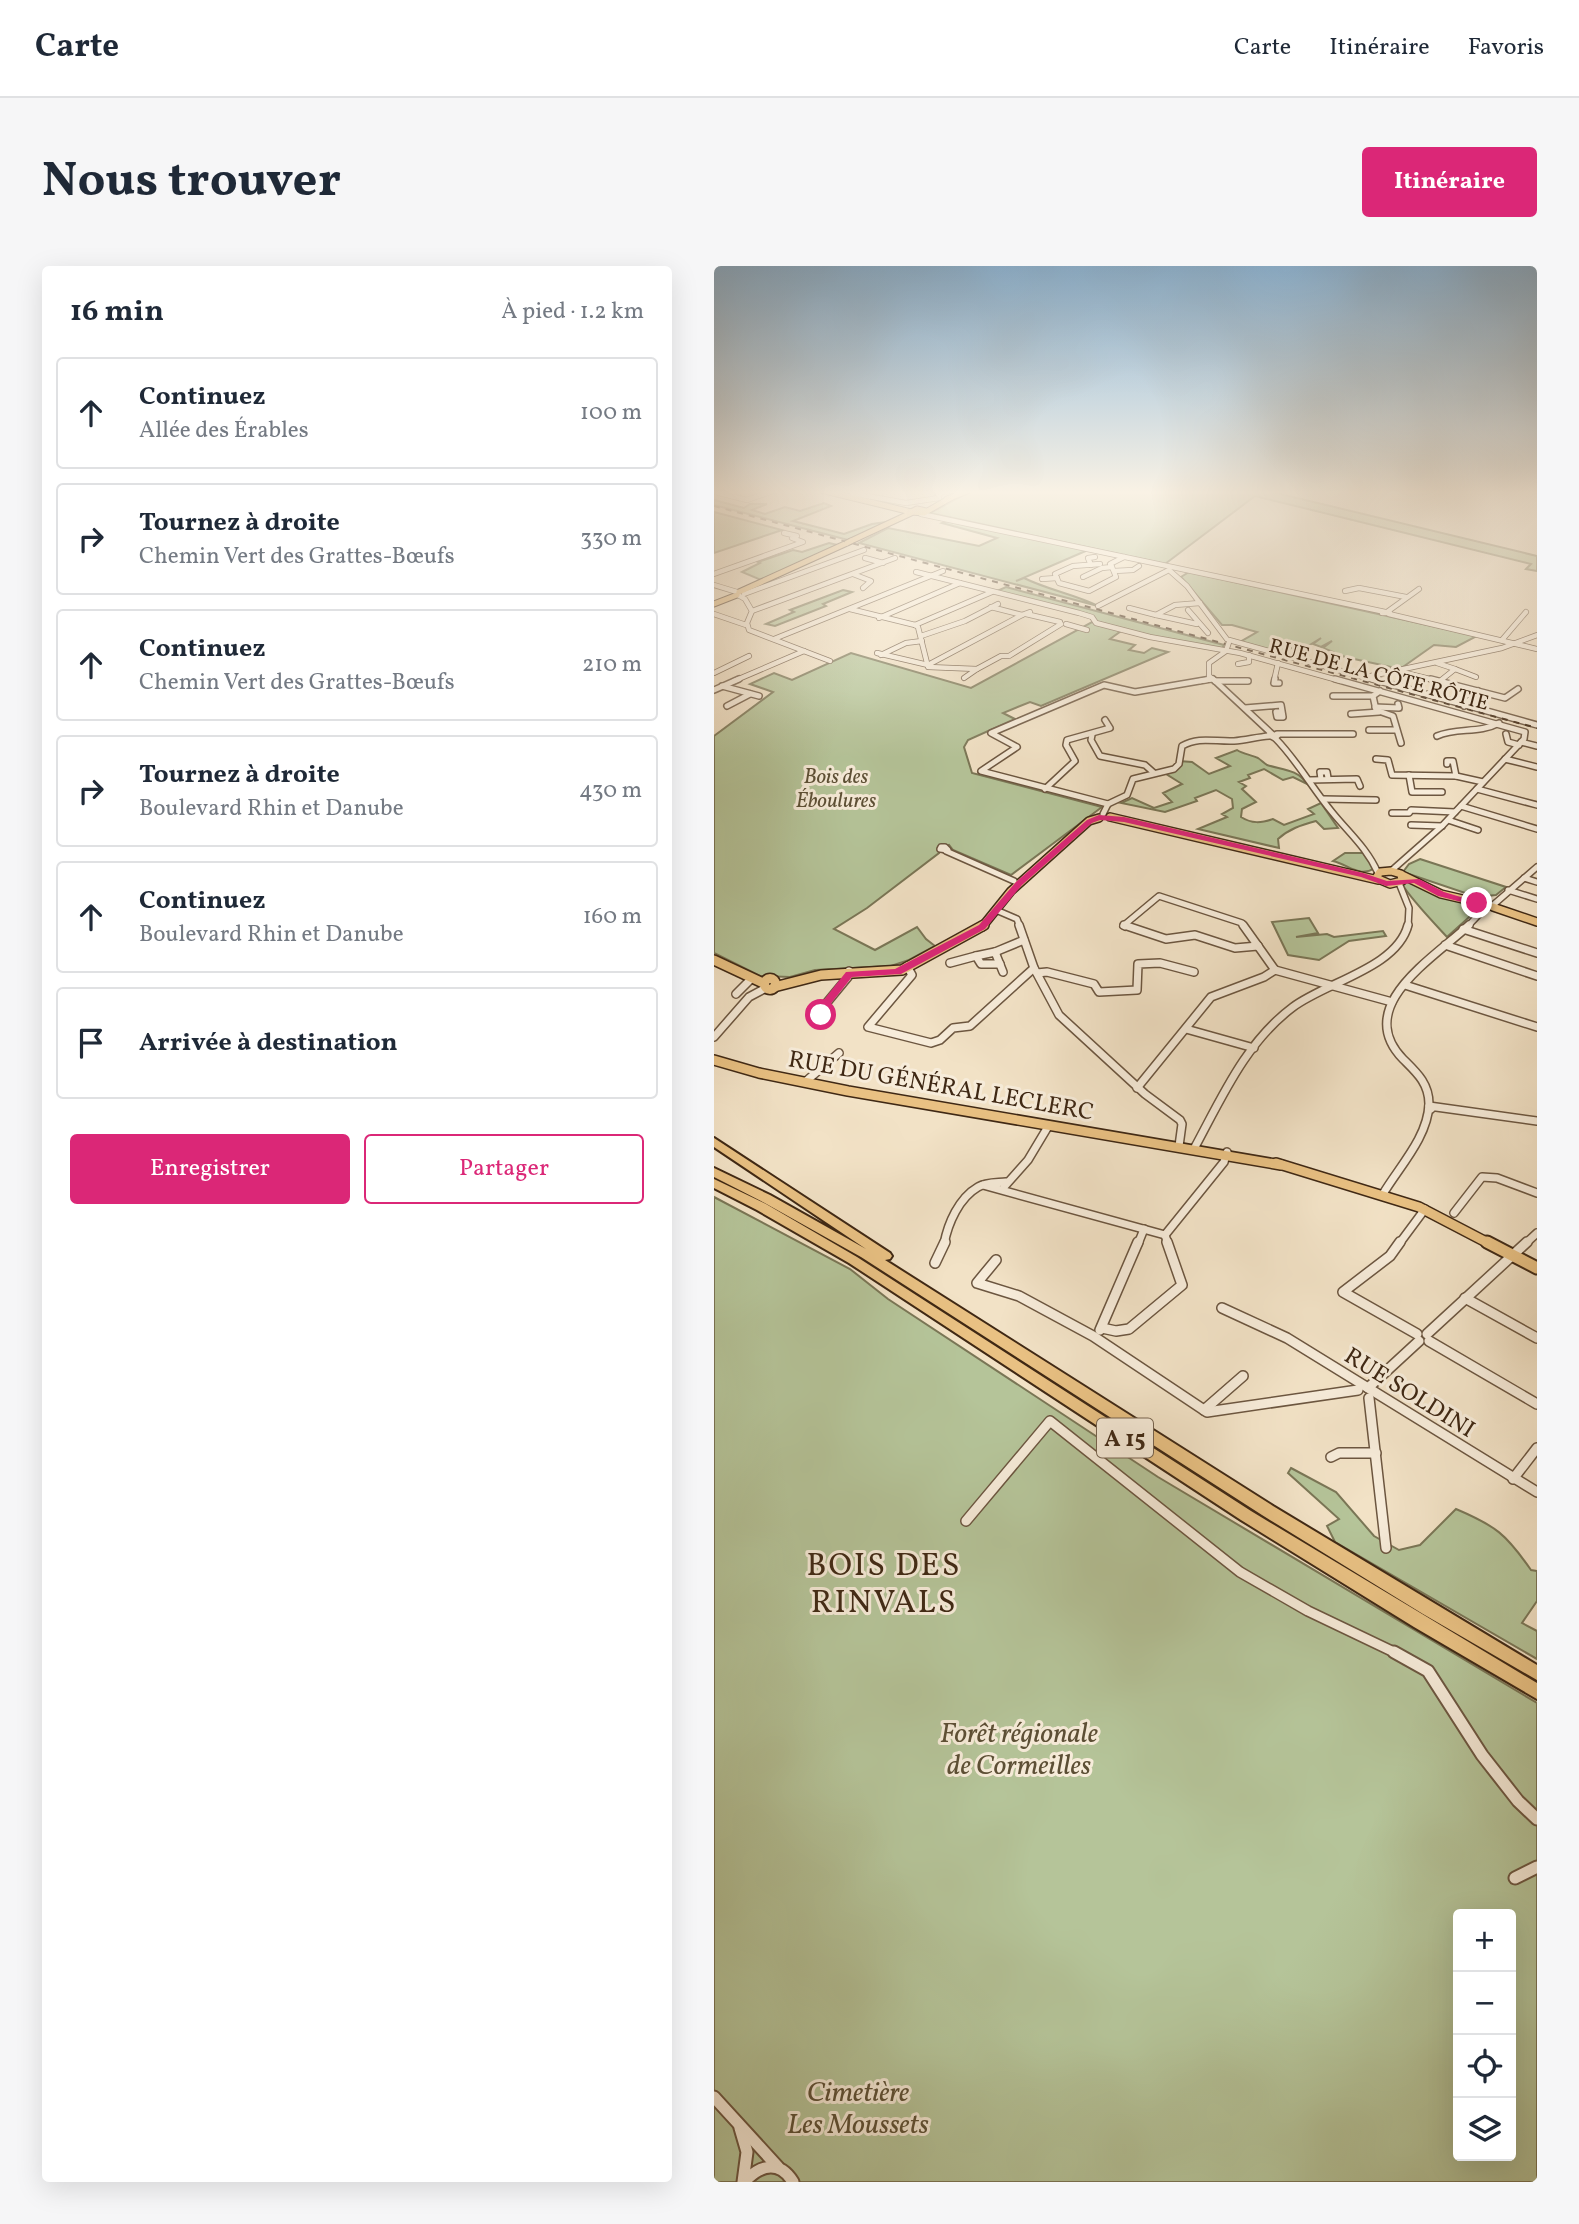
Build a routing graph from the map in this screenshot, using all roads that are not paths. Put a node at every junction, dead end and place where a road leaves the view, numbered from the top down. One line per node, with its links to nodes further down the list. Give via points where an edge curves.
1 (768, 579): 18 (main road)
2 (785, 579): 18 (street)
3 (838, 579): 28 (street)
4 (868, 579): 14 (street, via 870,584)
5 (920, 579): 26 (street)
6 (947, 579): 12 (street)
7 (1058, 579): 8 (street, via 1089,591)
8 (1110, 579)
9 (1148, 579): 23 (street)
10 (1181, 579): 20 (street)
11 (1226, 579): 31 (street)
12 (960, 583): 17 (street); 36 (street)
13 (714, 585): 18 (street)
14 (863, 588)
15 (1419, 589): 19 (street)
16 (1345, 591): 19 (street, via 1358,588)
17 (992, 592): 33 (street); 40 (street)
18 (739, 594): 21 (main road); 28 (street)
19 (1406, 597): 31 (street)
20 (1200, 603): 34 (street, via 1183,601); 35 (street)
21 (714, 604)
22 (998, 604): 24 (street)
23 (1098, 606)
24 (991, 607): 30 (street); 45 (street)
25 (1129, 608): 34 (street)
26 (849, 609): 36 (street); 44 (street)
27 (1188, 610): 37 (street)
28 (752, 611): 39 (street)
29 (1526, 612): 46 (street)
30 (1026, 613): 38 (street); 57 (street)
31 (1386, 613): 46 (street)
32 (714, 614): 39 (street)
33 (1081, 614): 38 (street); 48 (street, via 1096,623 1140,634)
34 (1156, 615): 37 (street)
35 (1211, 617): 37 (street); 48 (street)
36 (878, 618): 40 (street)
37 (1197, 621): 42 (street)
38 (1064, 623): 41 (street); 58 (street, via 1009,656)
39 (746, 625): 44 (street)
40 (915, 625): 45 (street)
41 (1087, 630)
42 (1208, 633)
43 (1537, 635): 47 (street)
44 (774, 639): 50 (street)
45 (921, 639): 57 (street); 57 (street, via 879,654)
46 (1502, 640): 47 (street)
47 (1517, 643): 49 (street); 55 (street)
48 (1228, 645): 51 (street, RUE DE LA CÔTE RÔTIE); 64 (street); 68 (street, via 1208,665)
49 (1537, 649)
50 (804, 651): 53 (street); 67 (street)
51 (1248, 655): 54 (street, RUE DE LA CÔTE RÔTIE); 56 (street, via 1249,662)
52 (749, 657): 62 (street)
53 (830, 661)
54 (1278, 663): 63 (street, RUE DE LA CÔTE RÔTIE); 72 (street, via 1274,683)
55 (1437, 663): 59 (street); 61 (street)
56 (1238, 664)
57 (928, 665): 58 (street)
58 (977, 668): 66 (street)
59 (1455, 669): 65 (street); 71 (street)
60 (1232, 670): 69 (street)
61 (1398, 671): 64 (street); 71 (street)
62 (714, 674): 67 (street)
63 (1317, 674): 73 (street); 76 (street, RUE DE LA CÔTE RÔTIE)
64 (1363, 677): 86 (street)
65 (1476, 677)
66 (964, 678)
67 (733, 680): 74 (street)
68 (1214, 680): 69 (street); 87 (street); 116 (street, via 1135,692 1101,685 991,733 1017,747 981,771)
69 (1233, 680): 70 (street)
70 (1248, 681)
71 (1440, 681): 77 (street)
72 (1279, 683)
73 (1318, 683)
74 (716, 688): 78 (street)
75 (1518, 689): 77 (street, via 1505,698)
76 (1380, 691): 81 (street); 92 (street, RUE DE LA CÔTE RÔTIE)
77 (1478, 691): 86 (street)
78 (750, 694): 79 (street); 85 (street)
79 (759, 696)
80 (1333, 696): 81 (street)
81 (1373, 696): 88 (street)
82 (1281, 705): 83 (street); 87 (street); 90 (street)
83 (1291, 705)
84 (1398, 705): 88 (street)
85 (727, 706)
86 (1464, 706): 93 (street)
87 (1245, 708): 101 (street)
88 (1377, 709): 89 (street); 95 (street, via 1393,716)
89 (1352, 714)
90 (1281, 716)
91 (1105, 720): 100 (street, via 1110,728)
92 (1499, 723): 102 (street, via 1488,731 1447,730); 104 (street, RUE DE LA CÔTE RÔTIE, via 1523,730 1526,735)
93 (1537, 725)
94 (1369, 730): 95 (street)
95 (1396, 730): 103 (street)
96 (1287, 734): 97 (street); 97 (street, via 1287,729 1315,730); 101 (street)
97 (1316, 734): 98 (street)
98 (1353, 734)
99 (1506, 734): 104 (street, via 1508,742)
100 (1092, 735): 110 (street, via 1100,756 1145,765); 116 (street, via 1067,740 1075,761)
101 (1273, 735): 110 (street, via 1190,741 1182,746 1174,769); 113 (street)
102 (1437, 736)
103 (1401, 743)
104 (1520, 743): 105 (street); 107 (street)
105 (1537, 746)
106 (1376, 759): 111 (street, via 1388,760 1392,775)
107 (1505, 759): 109 (street); 114 (street)
108 (1447, 764): 112 (street, via 1453,761)
109 (1537, 767)
110 (1154, 773): 122 (street, via 1133,779 1127,795)
111 (1409, 775): 112 (street); 118 (street, via 1412,792)
112 (1456, 776): 114 (street)
113 (1310, 780): 115 (street, via 1357,779); 119 (street)
114 (1483, 782): 117 (street)
115 (1360, 786)
116 (1045, 789): 122 (street)
117 (1478, 789): 123 (street); 124 (street)
118 (1442, 792)
119 (1323, 799): 120 (street); 136 (street, via 1352,839)
120 (1362, 800): 121 (street); 125 (street)
121 (1376, 800)
122 (1108, 804): 128 (street)
123 (1537, 805)
124 (1461, 806): 126 (street); 132 (street)
125 (1363, 809)
126 (1455, 812): 127 (street); 129 (street)
127 (1392, 813)
128 (1104, 816): 136 (main road, via 1363,875); 138 (main road, via 1089,821)
129 (1448, 820): 131 (street); 133 (street)
130 (1411, 825): 131 (street)
131 (1442, 826): 136 (street)
132 (1537, 829)
133 (1478, 830)
134 (946, 850): 138 (street)
135 (1536, 868): 137 (street)
136 (1392, 876): 136 (main road, via 1390,884); 142 (main road); 164 (street, via 1409,903 1410,916 1401,940 1385,956)
137 (1524, 878): 139 (street); 140 (street)
138 (1017, 879): 143 (main road)
139 (1537, 882)
140 (1508, 890): 141 (street); 142 (street)
141 (1537, 899)
142 (1488, 907): 144 (main road); 145 (street)
143 (997, 909): 146 (street, via 1017,919); 154 (main road, via 982,927)
144 (1537, 922)
145 (1463, 929): 147 (street); 150 (street)
146 (1024, 940): 149 (street); 155 (street)
147 (1445, 945): 160 (street); 165 (street)
148 (1258, 946): 148 (street, via 1242,923 1159,896 1123,926 1166,939 1195,935 1235,948); 156 (street)
149 (995, 952): 151 (street); 151 (street, via 1001,968 981,964)
150 (1537, 953)
151 (976, 956): 153 (street)
152 (714, 960): 161 (main road)
153 (950, 963)
154 (907, 966): 155 (street, via 912,975 868,1027 936,1042 953,1028 970,1026); 159 (main road, via 889,973)
155 (1036, 970): 158 (street, via 1094,985 1099,992 1116,993 1137,990 1136,966 1141,963); 176 (street, via 1063,1020)
156 (1275, 970): 162 (street); 170 (street, via 1211,998)
157 (1319, 970): 162 (street)
158 (1194, 972)
159 (849, 973): 163 (main road); 168 (street)
160 (1537, 976)
161 (751, 979): 163 (main road); 166 (street)
162 (1311, 979): 164 (street)
163 (770, 985): 171 (street, via 750,997)
164 (1330, 985): 167 (street); 172 (street, via 1289,1011)
165 (1405, 985): 167 (street); 169 (street)
166 (736, 995)
167 (1392, 1002): 177 (street, via 1385,1024 1387,1038 1427,1087)
168 (824, 1006)
169 (1537, 1027)
170 (1186, 1029): 172 (street); 176 (street)
171 (714, 1037)
172 (1254, 1048): 184 (street)
173 (839, 1053): 175 (street)
174 (714, 1062): 175 (main road, RUE DU GÉNÉRAL LECLERC)
175 (807, 1081): 179 (main road, RUE DU GÉNÉRAL LECLERC)
176 (1137, 1088): 183 (street, via 1180,1120)
177 (1429, 1106): 178 (street); 191 (street, via 1413,1151)
178 (1537, 1121)
179 (1049, 1125): 180 (main road, RUE DU GÉNÉRAL LECLERC); 189 (street, via 1028,1160)
180 (1134, 1140): 182 (main road, RUE DU GÉNÉRAL LECLERC); 183 (main road, RUE DU GÉNÉRAL LECLERC)
181 (714, 1142): 192 (highway)
182 (1163, 1145): 183 (street, RUE DU GÉNÉRAL LECLERC); 184 (main road, RUE DU GÉNÉRAL LECLERC)
183 (1179, 1145): 184 (main road, RUE DU GÉNÉRAL LECLERC)
184 (1199, 1150): 186 (main road, RUE DU GÉNÉRAL LECLERC)
185 (714, 1152): 192 (highway)
186 (1226, 1154): 191 (main road, RUE DU GÉNÉRAL LECLERC); 197 (street)
187 (714, 1172): 202 (highway, A 15)
188 (714, 1183): 221 (highway, A 15, via 861,1264 1204,1490)
189 (1004, 1186): 195 (street); 200 (street, via 983,1185 964,1202)
190 (1537, 1193): 194 (street, via 1482,1177)
191 (1383, 1194): 193 (main road, RUE DU GÉNÉRAL LECLERC)
192 (802, 1201): 202 (highway, via 898,1265)
193 (1426, 1209): 198 (main road, RUE DU GÉNÉRAL LECLERC); 207 (street, via 1390,1256 1343,1292)
194 (1454, 1213)
195 (1144, 1229): 197 (street); 205 (street)
196 (1537, 1233): 198 (street)
197 (1166, 1235): 205 (street, via 1182,1285 1129,1329)
198 (1513, 1254): 201 (main road, RUE DU GÉNÉRAL LECLERC); 203 (street)
199 (996, 1260): 206 (street, via 978,1283 1018,1296)
200 (935, 1263)
201 (1537, 1268)
202 (917, 1283): 220 (highway, A 15, via 1392,1588)
203 (1465, 1298): 207 (street); 208 (street)
204 (1222, 1308): 210 (street, RUE SOLDINI, via 1287,1338)
205 (1102, 1328): 206 (street)
206 (1093, 1336): 212 (street)
207 (1423, 1337): 210 (street); 211 (street)
208 (1537, 1338)
209 (1243, 1376): 212 (street)
210 (1367, 1391): 212 (street); 214 (street); 216 (street, RUE SOLDINI)
211 (1537, 1404)
212 (1204, 1410)
213 (1537, 1448): 216 (street)
214 (1376, 1453): 215 (street); 219 (street)
215 (1331, 1457)
216 (1513, 1479): 217 (street, RUE SOLDINI)
217 (1537, 1492)
218 (967, 1521): 222 (street, via 1050,1421 1240,1572 1428,1671 1482,1755)
219 (1386, 1548)
220 (1537, 1673)
221 (1537, 1692)
222 (1537, 1819)
223 (1537, 1867): 224 (street)
224 (1515, 1878)
225 (714, 2097): 226 (street)
226 (735, 2119): 227 (street); 228 (street, via 747,2152)
227 (778, 2167): 228 (street, via 761,2168); 229 (street)
228 (743, 2182)
229 (794, 2182)

